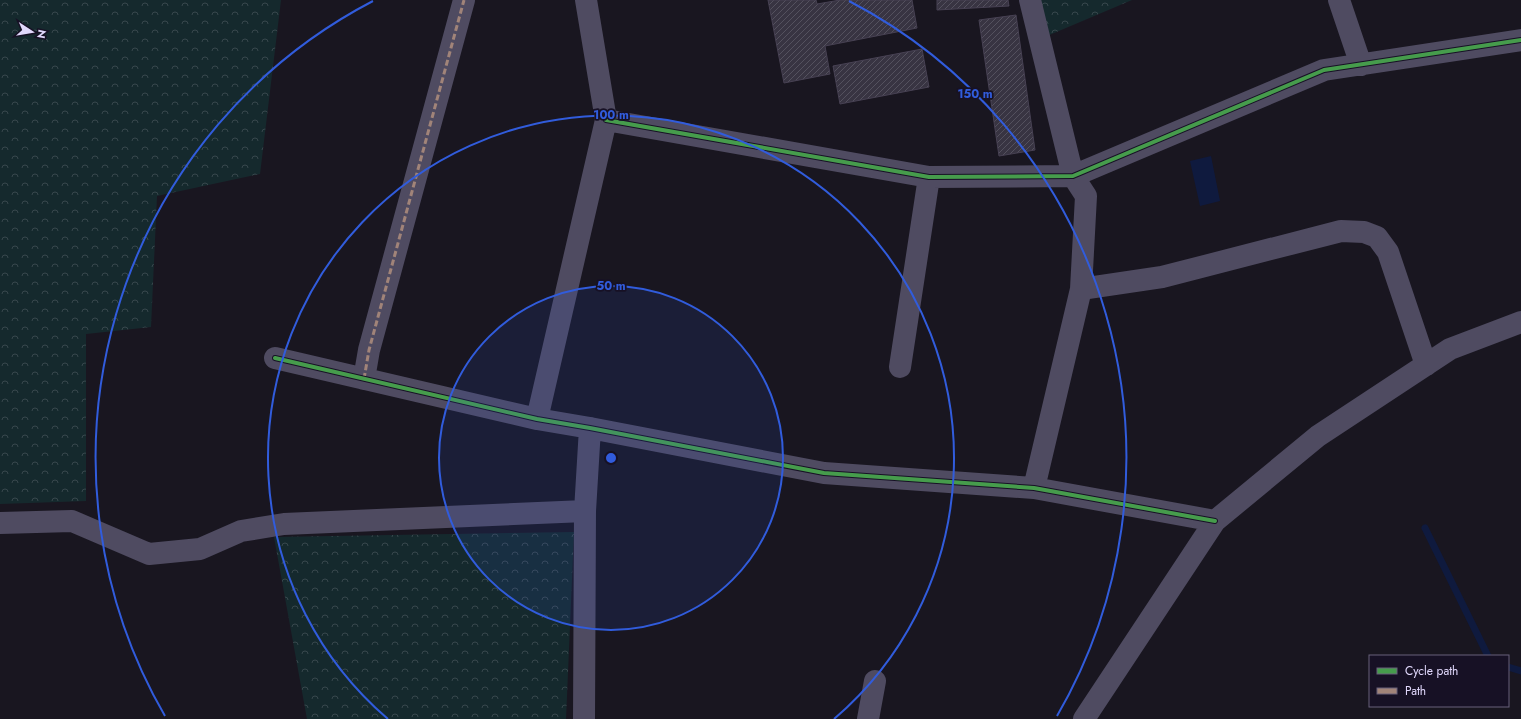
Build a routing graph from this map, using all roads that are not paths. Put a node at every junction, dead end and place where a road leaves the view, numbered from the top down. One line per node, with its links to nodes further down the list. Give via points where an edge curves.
1 (464, 0): 15 (street, via 369,350)
2 (586, 0): 7 (street)
3 (1030, 0): 8 (street)
4 (1339, 0): 6 (street)
5 (1521, 40): 6 (street)
6 (1361, 65): 8 (street, via 1324,70)
7 (606, 120): 9 (street); 16 (street)
8 (1073, 176): 9 (street); 10 (street, via 1086,196)
9 (929, 177): 14 (street)
10 (1081, 289): 13 (street, via 1162,277 1341,231 1364,232 1377,237 1388,252); 18 (street)
11 (1521, 322): 13 (street, via 1450,349)
12 (275, 358): 15 (street)
13 (1426, 365): 20 (street, via 1318,436)
14 (900, 367)
15 (364, 379): 16 (street)
16 (537, 420): 17 (street)
17 (590, 428): 18 (street, via 824,473); 19 (street)
18 (1034, 488): 20 (street)
19 (585, 511): 21 (street, via 284,524 241,531 200,549 149,554 72,521); 23 (street)
20 (1215, 521): 25 (street)
21 (0, 523)
22 (875, 682): 24 (street)
23 (584, 719)
24 (868, 719)
25 (1084, 719)

